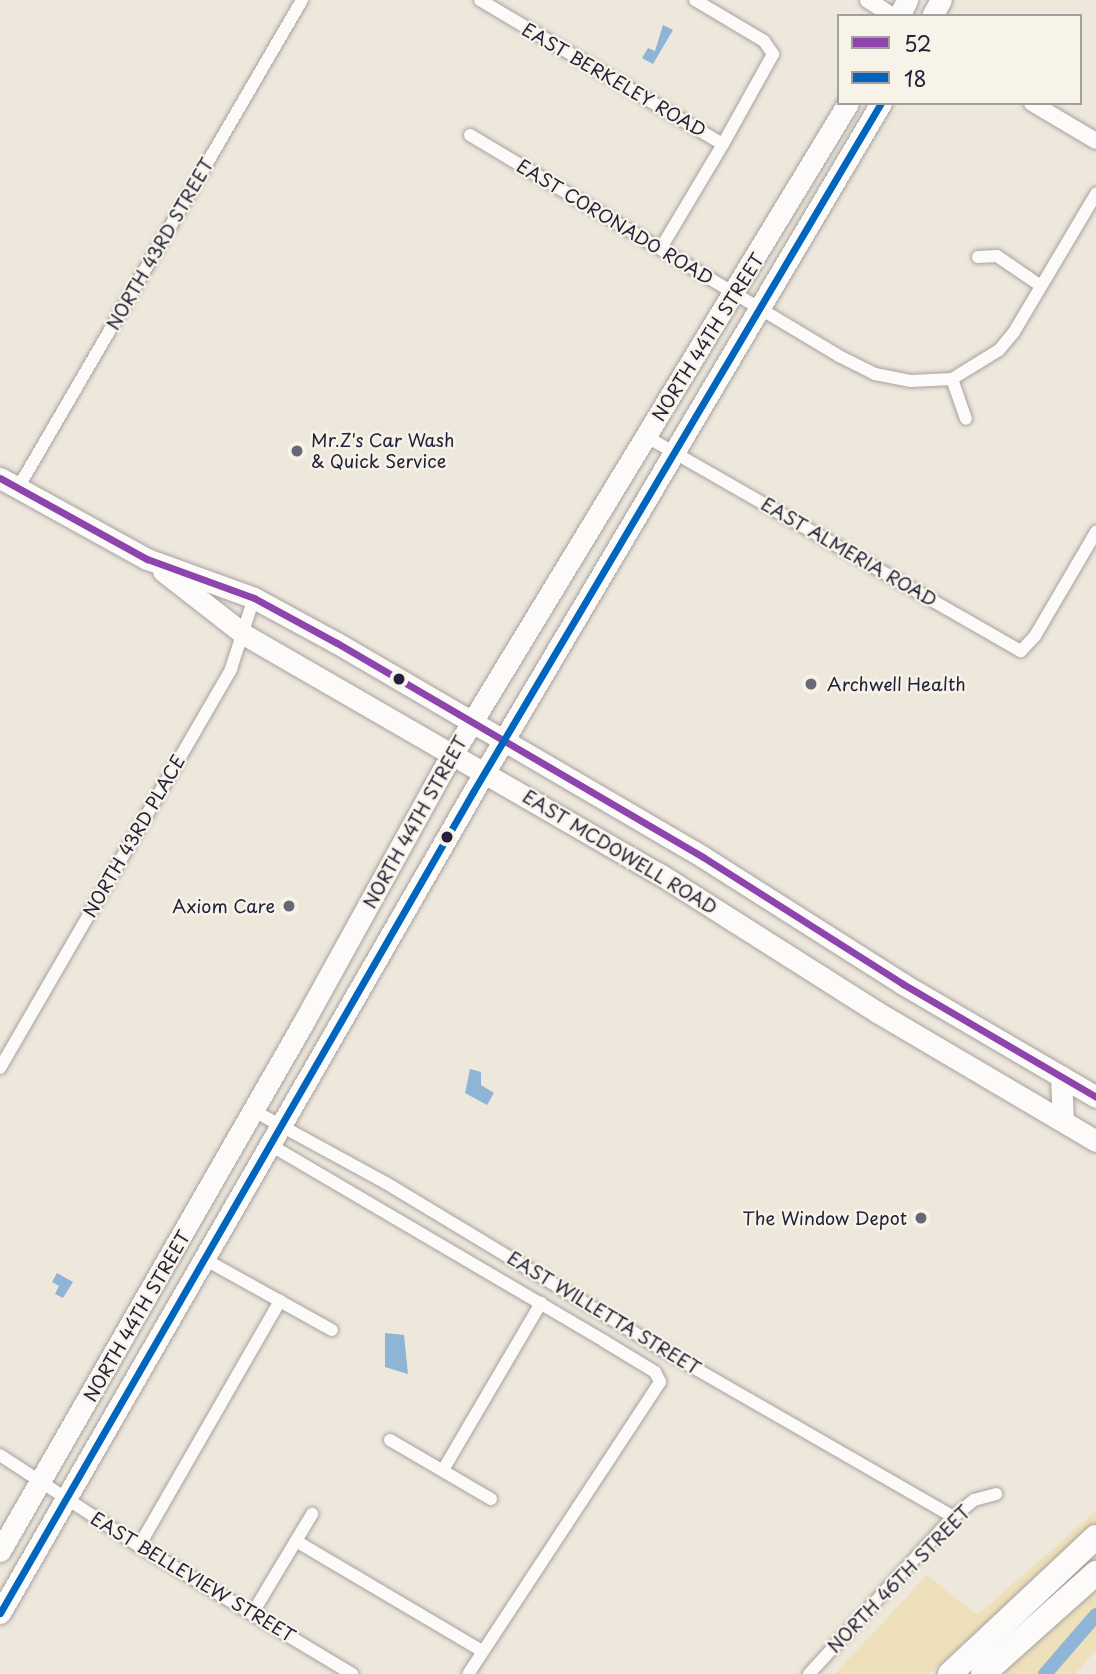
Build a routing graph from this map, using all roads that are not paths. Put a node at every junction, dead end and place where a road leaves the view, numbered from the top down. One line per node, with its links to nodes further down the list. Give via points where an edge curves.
1 (302, 0): 22 (street, NORTH 43RD STREET)
2 (480, 0): 11 (street, EAST BERKELEY ROAD)
3 (695, 0): 11 (street, EAST BERKELEY ROAD, via 764,41 773,54)
4 (869, 0): 5 (street)
5 (890, 14)
6 (847, 105): 16 (main road, NORTH 44TH STREET)
7 (880, 105): 17 (main road, NORTH 44TH STREET)
8 (1035, 105): 10 (street)
9 (470, 135): 13 (street, EAST CORONADO ROAD)
10 (1096, 141)
11 (723, 144): 13 (street)
12 (1096, 194): 15 (street)
13 (661, 248): 16 (street, EAST CORONADO ROAD)
14 (978, 257): 15 (street, via 997,256)
15 (1041, 286): 18 (street, via 999,350)
16 (735, 295): 17 (street, EAST CORONADO ROAD); 20 (main road, NORTH 44TH STREET)
17 (760, 310): 18 (street, EAST CORONADO ROAD, via 875,374 911,381); 21 (main road, NORTH 44TH STREET)
18 (952, 379): 19 (street)
19 (966, 419)
20 (647, 437): 21 (street, EAST ALMERIA ROAD); 27 (main road, NORTH 44TH STREET)
21 (677, 453): 23 (street, EAST ALMERIA ROAD, via 1021,651 1035,636); 28 (main road, NORTH 44TH STREET)
22 (9, 483): 24 (main road, EAST MCDOWELL ROAD)
23 (1096, 532)
24 (147, 559): 25 (main road, EAST MCDOWELL ROAD); 26 (main road, EAST MCDOWELL ROAD)
25 (254, 598): 26 (street, NORTH 43RD PLACE); 27 (main road, EAST MCDOWELL ROAD)
26 (245, 635): 29 (main road, EAST MCDOWELL ROAD); 35 (street, NORTH 43RD PLACE, via 231,669)
27 (472, 721): 28 (main road, EAST MCDOWELL ROAD); 29 (main road, NORTH 44TH STREET)
28 (505, 740): 30 (main road, NORTH 44TH STREET); 31 (main road, EAST MCDOWELL ROAD)
29 (453, 754): 30 (main road, EAST MCDOWELL ROAD); 38 (main road, NORTH 44TH STREET)
30 (485, 773): 33 (main road, EAST MCDOWELL ROAD, via 705,901); 40 (main road, NORTH 44TH STREET)
31 (831, 938): 32 (main road, EAST MCDOWELL ROAD); 33 (main road)
32 (868, 962): 34 (main road); 36 (main road, EAST MCDOWELL ROAD)
33 (815, 973): 34 (main road, EAST MCDOWELL ROAD)
34 (849, 995): 39 (main road, EAST MCDOWELL ROAD)
35 (0, 1068)
36 (1061, 1076): 37 (main road, EAST MCDOWELL ROAD); 39 (main road)
37 (1096, 1097)
38 (254, 1111): 40 (street, EAST WILLETTA STREET); 50 (main road, NORTH 44TH STREET)
39 (1063, 1121): 41 (main road, EAST MCDOWELL ROAD)
40 (283, 1126): 42 (main road, NORTH 44TH STREET); 55 (street, EAST WILLETTA STREET)
41 (1096, 1141)
42 (272, 1146): 43 (main road, NORTH 44TH STREET); 45 (street)
43 (206, 1260): 44 (street); 52 (main road, NORTH 44TH STREET)
44 (280, 1301): 46 (street); 58 (street)
45 (541, 1303): 49 (street); 64 (street, via 655,1371 660,1382)
46 (332, 1330)
47 (390, 1440): 49 (street)
48 (0, 1455): 50 (street, EAST BELLEVIEW STREET)
49 (443, 1470): 53 (street)
50 (42, 1480): 52 (street, EAST BELLEVIEW STREET); 59 (main road, NORTH 44TH STREET)
51 (996, 1494): 55 (street, NORTH 46TH STREET, via 974,1500)
52 (67, 1499): 58 (street, EAST BELLEVIEW STREET); 62 (main road, NORTH 44TH STREET)
53 (491, 1499)
54 (312, 1514): 57 (street)
55 (953, 1517): 68 (street, NORTH 46TH STREET)
56 (1096, 1537): 61 (highway)
57 (296, 1541): 63 (street); 64 (street)
58 (139, 1546): 63 (street, EAST BELLEVIEW STREET)
59 (0, 1551)
60 (1096, 1573): 65 (highway)
61 (1040, 1587): 69 (highway); 70 (highway)
62 (0, 1614)
63 (252, 1614): 66 (street, EAST BELLEVIEW STREET)
64 (482, 1651): 67 (street)
65 (985, 1672)
66 (352, 1674)
67 (468, 1674)
68 (809, 1674)
69 (934, 1674)
70 (950, 1674)

